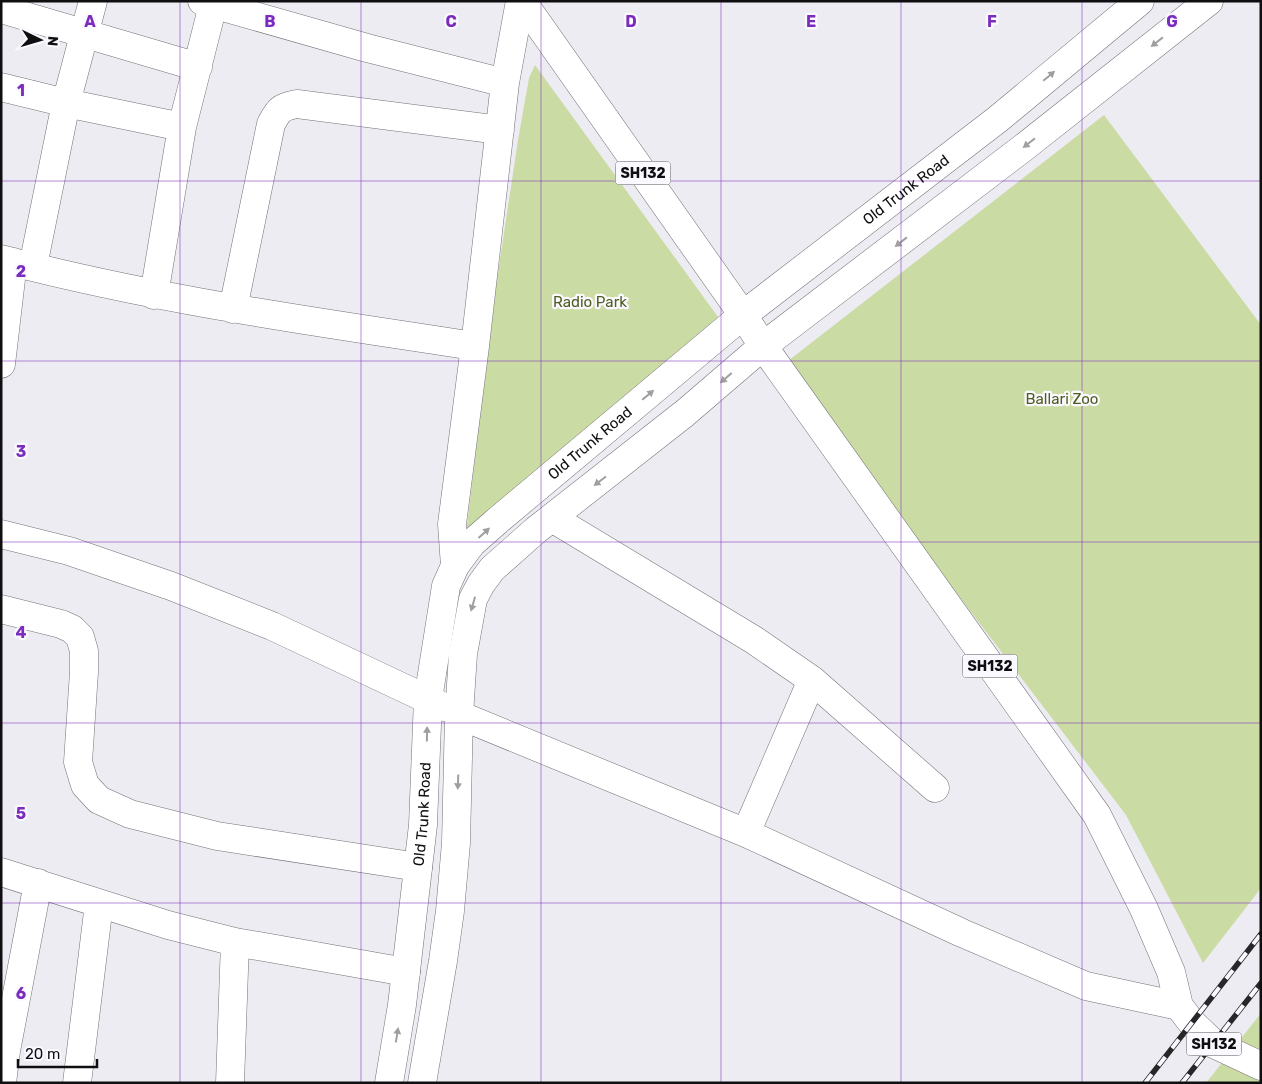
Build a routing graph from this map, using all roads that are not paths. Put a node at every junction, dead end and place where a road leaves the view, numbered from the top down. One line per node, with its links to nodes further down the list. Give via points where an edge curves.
1 (93, 1): 7 (street)
2 (521, 1): 9 (street); 17 (street, SH132)
3 (1140, 1): 17 (street, Old Trunk Road, one-way to 3, via 998,119)
4 (1209, 1): 19 (street, one-way to 19)
5 (208, 3): 8 (street); 9 (street)
6 (1, 9): 7 (street)
7 (84, 34): 8 (street); 11 (street)
8 (198, 67): 12 (street)
9 (505, 83): 13 (street)
10 (1, 87): 11 (street)
11 (66, 103): 12 (street); 14 (street)
12 (182, 127): 15 (street)
13 (500, 130): 16 (street, via 297,104 284,107 271,124); 18 (street)
14 (15, 262): 15 (street); 20 (street)
15 (154, 295): 16 (street)
16 (234, 309): 18 (street)
17 (743, 314): 19 (street, SH132); 23 (street, Old Trunk Road, one-way to 17, via 472,543 497,521)
18 (475, 346): 23 (street, via 452,524)
19 (763, 346): 21 (street, one-way to 21, via 686,413); 36 (street, SH132, via 1097,815 1152,927 1171,972)
20 (1, 364)
21 (552, 518): 25 (street, via 754,640); 27 (street, one-way to 27, via 492,569 473,599 463,654)
22 (1, 534): 26 (street, via 69,551 171,586 272,626)
23 (455, 566): 26 (street, Old Trunk Road, via 446,586)
24 (1, 609): 30 (street, via 61,624 80,637 84,672 78,762 85,785 99,800 130,814 217,836)
25 (812, 680): 28 (street); 29 (street)
26 (428, 699): 27 (street); 30 (street, Old Trunk Road, one-way to 26, via 424,816)
27 (459, 715): 29 (street); 42 (street, one-way to 42, via 456,843 450,911)
28 (935, 788)
29 (746, 834): 36 (street, via 1086,986)
30 (418, 867): 35 (street, Old Trunk Road)
31 (1, 872): 32 (street)
32 (38, 882): 33 (street); 38 (street)
33 (99, 904): 34 (street); 39 (street)
34 (235, 942): 35 (street); 40 (street)
35 (406, 972): 41 (street, Old Trunk Road, one-way to 35)
36 (1179, 1006): 37 (street, SH132, via 1214,1044)
37 (1261, 1066)
38 (2, 1083)
39 (77, 1083)
40 (230, 1083)
41 (389, 1083)
42 (422, 1083)

